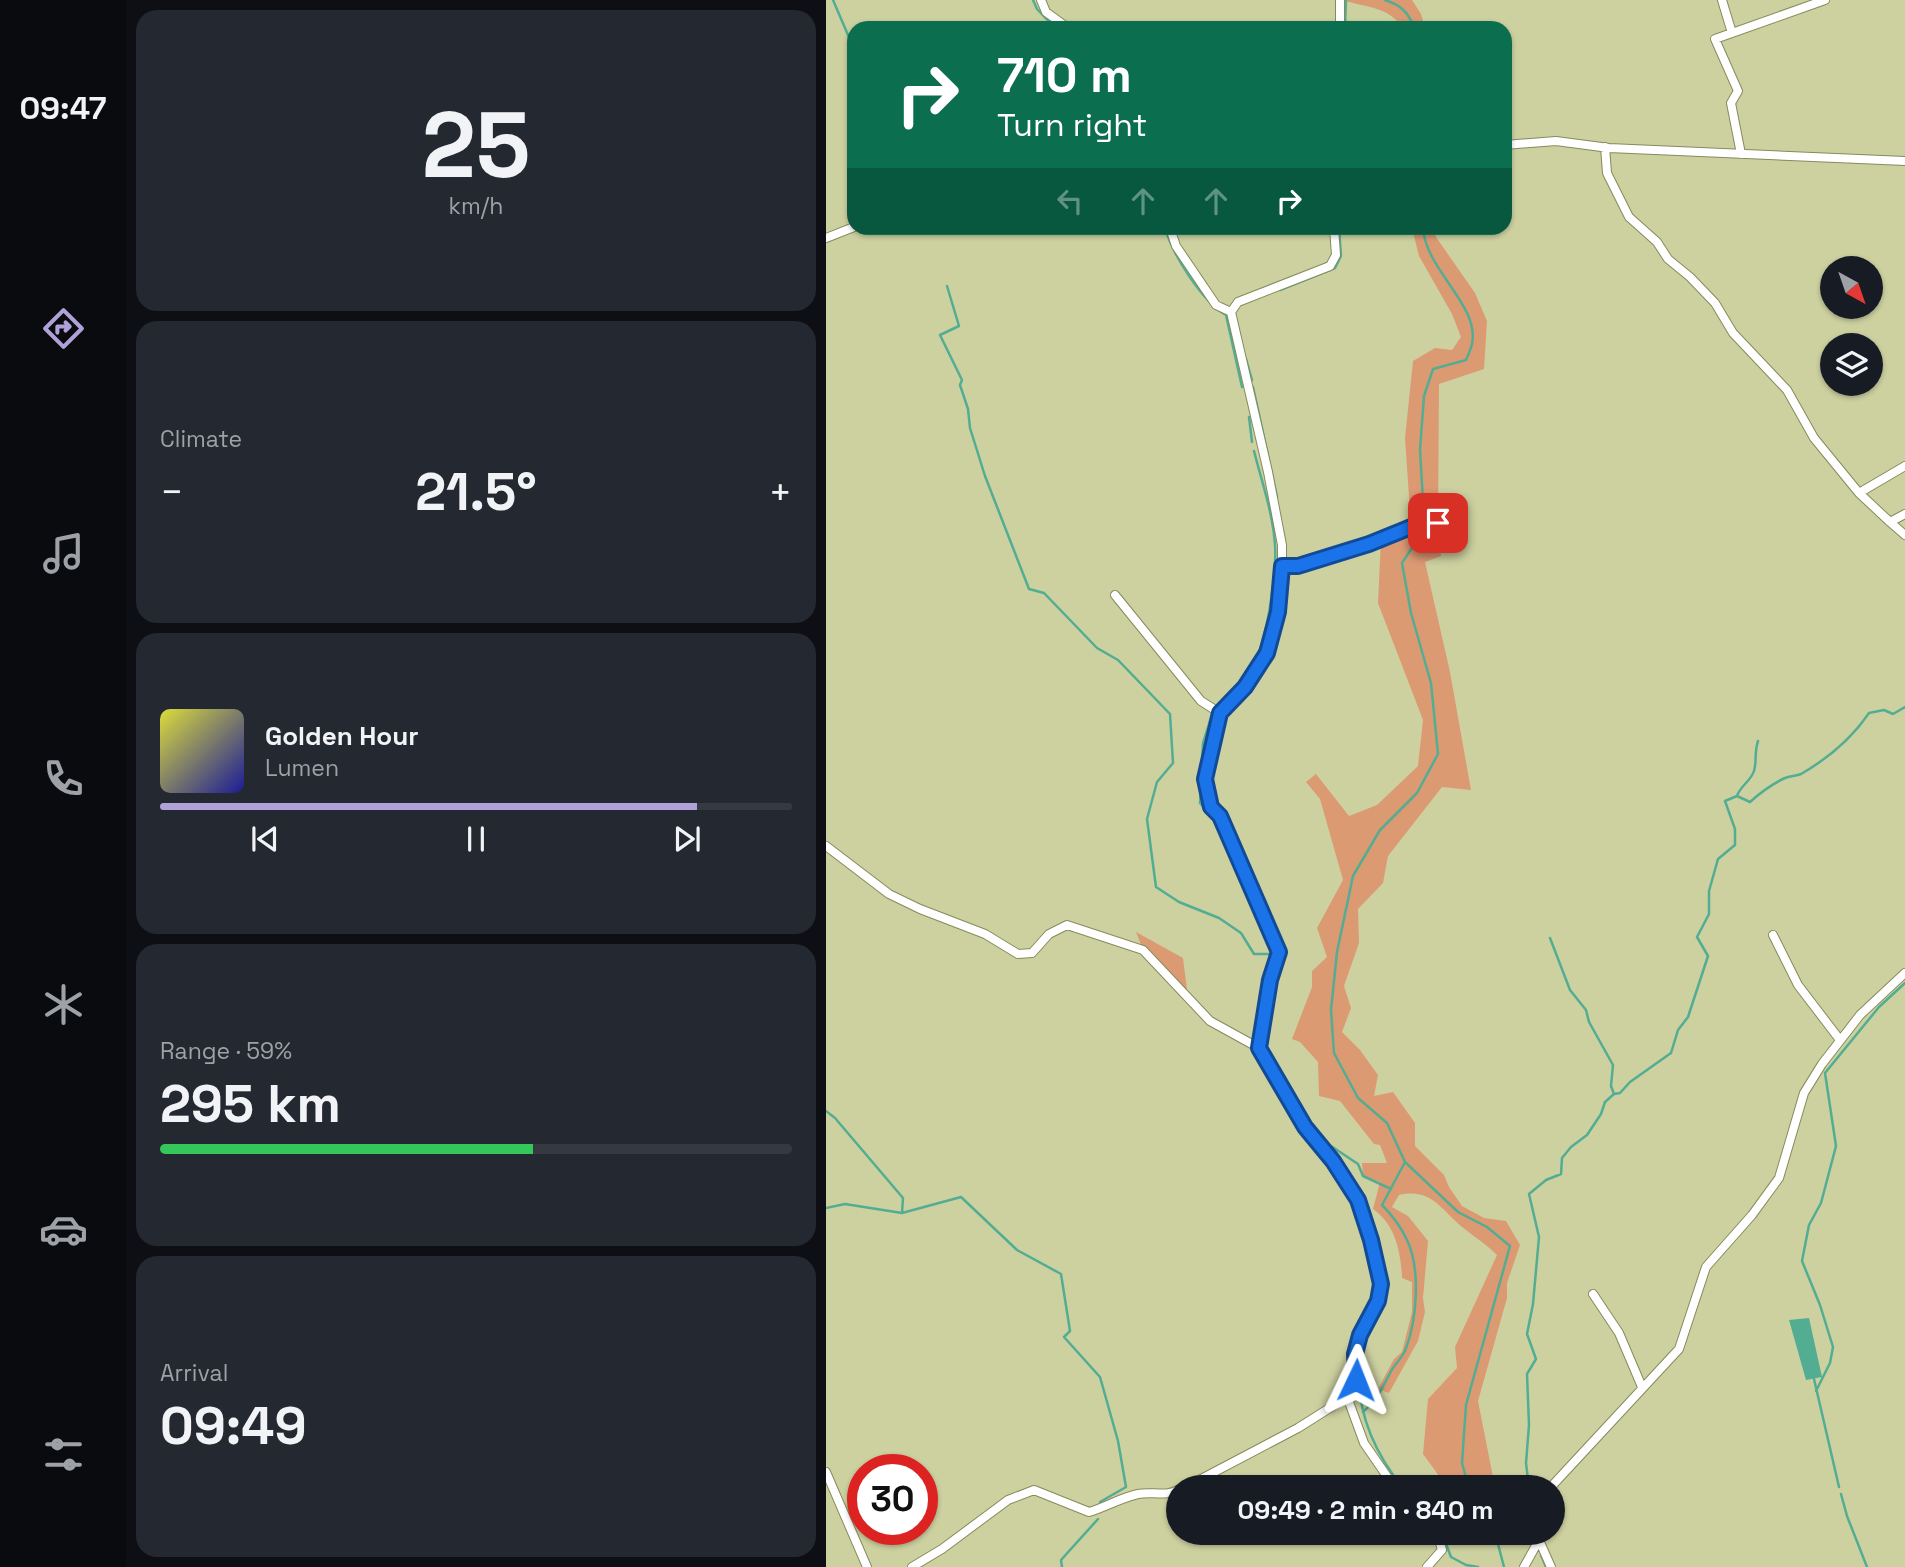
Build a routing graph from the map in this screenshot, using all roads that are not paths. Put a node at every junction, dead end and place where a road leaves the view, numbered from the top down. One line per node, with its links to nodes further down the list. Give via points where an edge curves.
1 (1041, 0): 5 (street, via 1046,12)
2 (1340, 0): 6 (street)
3 (1722, 0): 7 (street)
4 (1825, 0): 7 (street)
5 (1058, 21)
6 (1340, 21)
7 (1732, 33): 10 (street, via 1715,39 1738,91 1731,103)
8 (1512, 144): 9 (street, via 1556,141)
9 (1605, 147): 10 (street); 18 (street, via 1607,173 1629,217 1715,303 1733,333 1787,390 1814,438)
10 (1741, 154): 11 (street)
11 (1905, 162)
12 (847, 230): 15 (street)
13 (1172, 235): 16 (street, via 1216,305)
14 (1335, 235): 16 (street, via 1331,266 1237,302)
15 (826, 238)
16 (1231, 312): 23 (street, via 1268,472)
17 (1905, 466): 18 (street)
18 (1859, 493): 20 (street)
19 (1905, 514): 20 (street)
20 (1890, 522): 22 (street)
21 (1450, 533): 23 (street, via 1438,523 1411,527 1298,566)
22 (1905, 535)
23 (1282, 566): 25 (street, via 1278,612 1267,653 1245,687)
24 (1115, 595): 25 (street, via 1201,701)
25 (1220, 713): 30 (street, via 1205,779 1211,807 1220,816 1279,952)
26 (826, 846): 30 (street, via 889,894 985,934 1018,954 1032,953 1049,934 1068,925 1143,950 1210,1021)
27 (1773, 935): 29 (street, via 1798,985)
28 (1905, 973): 29 (street)
29 (1840, 1040): 32 (street, via 1804,1093 1779,1178 1706,1267 1679,1349)
30 (1259, 1048): 33 (street, via 1305,1127 1358,1200 1371,1240 1381,1284 1378,1301 1360,1335)
31 (1593, 1294): 32 (street, via 1619,1333)
32 (1642, 1387): 37 (street)
33 (1349, 1402): 35 (street, via 1344,1399); 36 (street, via 1364,1443)
34 (826, 1472): 42 (street)
35 (1209, 1475)
36 (1386, 1475)
37 (1562, 1475)
38 (1166, 1494): 43 (street, via 1142,1493 1089,1512 1034,1490 1007,1500)
39 (1441, 1545): 44 (street, via 1442,1550)
40 (1535, 1545): 45 (street)
41 (1542, 1545): 46 (street)
42 (867, 1567)
43 (912, 1567)
44 (1427, 1567)
45 (1524, 1567)
46 (1551, 1567)

